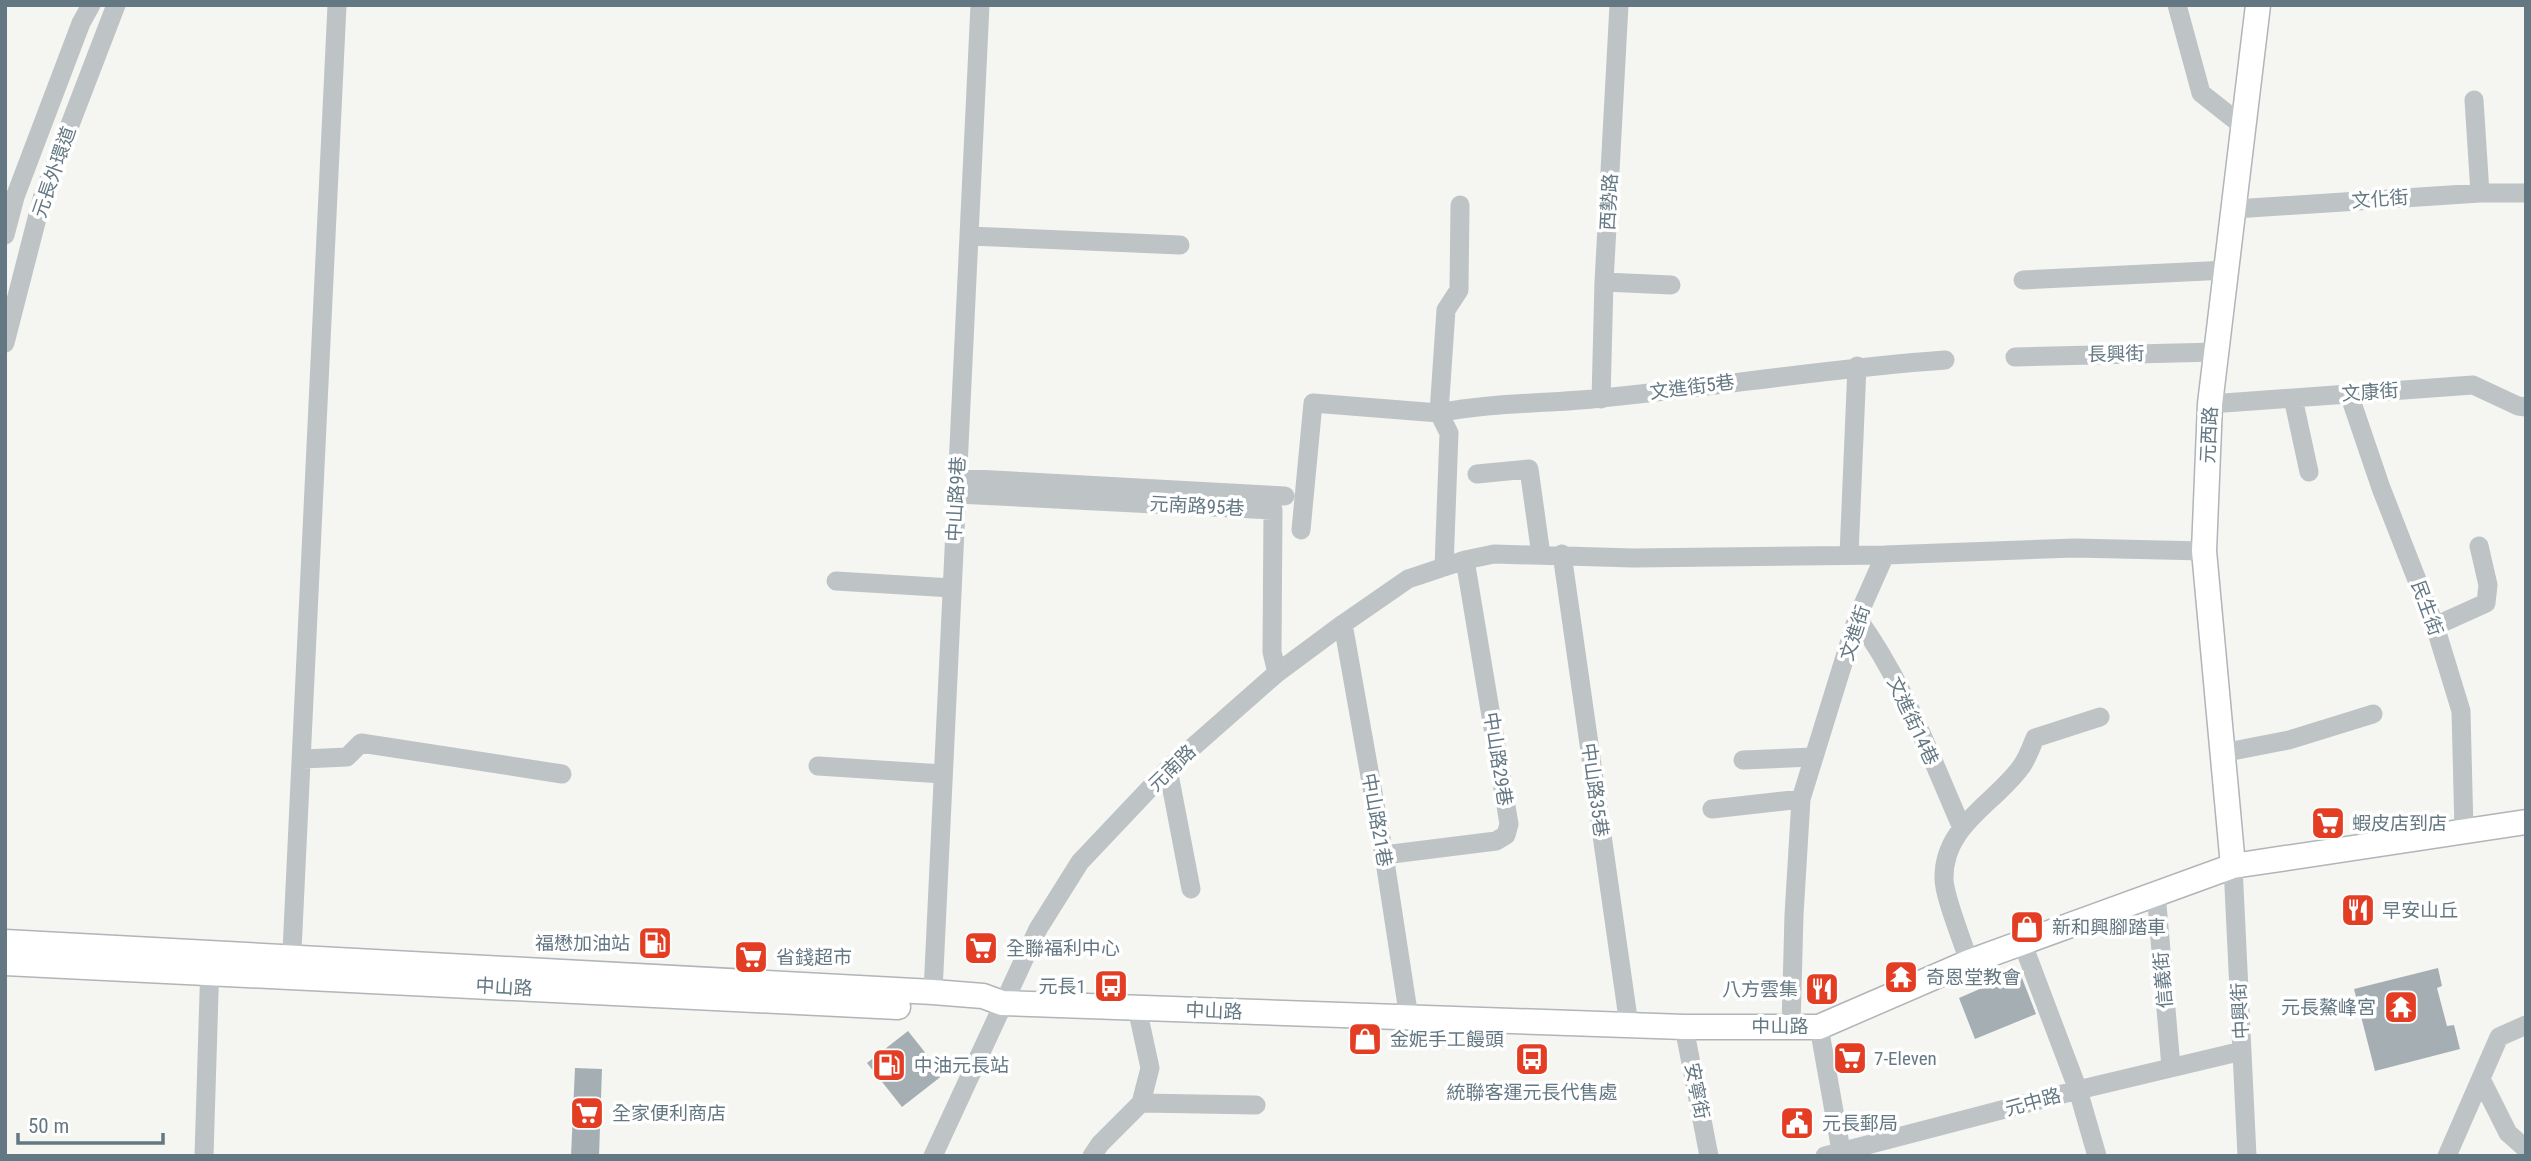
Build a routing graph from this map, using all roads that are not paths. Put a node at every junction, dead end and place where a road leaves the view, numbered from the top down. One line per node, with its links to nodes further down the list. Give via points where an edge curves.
1 (91, 5): 14 (street, 元長外環道, via 15,197)
2 (116, 5): 21 (street, 元長外環道, via 43,195)
3 (337, 5): 55 (street)
4 (980, 5): 15 (street, 中山路9巷)
5 (1619, 5): 19 (street, 西勢路)
6 (2177, 5): 9 (street, via 2201,93)
7 (2258, 5): 9 (main road, 元西路)
8 (2474, 100): 10 (street)
9 (2245, 127): 13 (main road, 元西路)
10 (2480, 192): 11 (street, 文化街); 13 (street, 文化街)
11 (2526, 193)
12 (1460, 205): 31 (street, via 1459,290 1446,310)
13 (2235, 209): 17 (main road, 元西路)
14 (5, 235)
15 (969, 236): 16 (street); 34 (street, 中山路9巷)
16 (1180, 245)
17 (2227, 270): 18 (street); 22 (main road, 元西路)
18 (2023, 279)
19 (1604, 282): 20 (street); 27 (street, 西勢路)
20 (1671, 285)
21 (5, 343)
22 (2217, 352): 23 (street, 長興街); 29 (main road, 元西路)
23 (2015, 357)
24 (1945, 360): 25 (street, 文進街5巷)
25 (1857, 366): 27 (street, 文進街5巷); 41 (street)
26 (2349, 394): 28 (street, 文康街); 30 (street, 文康街, via 2473,385); 49 (street, 民生街)
27 (1601, 398): 31 (street, 文進街5巷, via 1473,406)
28 (2293, 398): 29 (street, 文康街); 32 (street)
29 (2210, 404): 38 (main road, 元西路)
30 (2526, 407)
31 (1439, 413): 36 (street, 文進街5巷, via 1313,403); 44 (street, via 1449,433)
32 (2309, 472)
33 (1477, 474): 40 (street, via 1529,469)
34 (957, 486): 35 (street); 46 (street, 中山路9巷); 50 (street, 元南路95巷, via 1273,510 1272,652)
35 (1285, 496)
36 (1301, 530)
37 (2479, 546): 49 (street, via 2488,585 2486,603)
38 (2204, 551): 42 (street, via 2075,548); 53 (main road, 元西路)
39 (1562, 554): 40 (street, 元南路); 41 (street, via 1633,558); 80 (street, 中山路35巷)
40 (1541, 555): 43 (street, 元南路, via 1494,554)
41 (1849, 555): 42 (street)
42 (1885, 555): 47 (street, 文進街)
43 (1465, 560): 44 (street, 元南路); 66 (street, 中山路29巷, via 1509,824 1506,835 1496,841)
44 (1444, 567): 48 (street, 元南路, via 1408,579)
45 (836, 581): 46 (street)
46 (952, 589): 60 (street, 中山路9巷)
47 (1857, 618): 54 (street, 文進街); 64 (street, 文進街14巷, via 1904,700)
48 (1343, 624): 50 (street, 元南路); 66 (street, 中山路21巷)
49 (2435, 626): 65 (street, 民生街, via 2461,711)
50 (1277, 673): 58 (street, 元南路)
51 (2373, 714): 53 (street, via 2289,740)
52 (2100, 717): 64 (street, via 2035,738 2022,766)
53 (2222, 753): 67 (main road, 元西路)
54 (1812, 757): 56 (street); 61 (street, 文進街)
55 (303, 759): 59 (street, via 347,757 361,743); 75 (street)
56 (1743, 760)
57 (818, 766): 60 (street)
58 (1168, 769): 68 (street); 77 (street, 元南路, via 1080,862 1038,929)
59 (562, 774)
60 (943, 774): 76 (street, 中山路9巷)
61 (1801, 799): 62 (street); 81 (street, 文進街)
62 (1712, 809)
63 (2526, 822): 65 (main road, 中山路)
64 (1962, 828): 72 (street, via 1946,856 1944,882)
65 (2464, 831): 67 (main road, 中山路)
66 (1384, 855): 79 (street, 中山路21巷)
67 (2233, 866): 69 (main road, 中山路); 85 (street, 中興街)
68 (1191, 889)
69 (2156, 893): 71 (main road, 中山路); 86 (street, 信義街)
70 (5, 942): 74 (main road, 中山路)
71 (2022, 942): 72 (main road, 中山路); 88 (street)
72 (1969, 962): 84 (main road, 中山路)
73 (5, 963): 74 (main road, 中山路)
74 (211, 963): 75 (main road, 中山路); 93 (street)
75 (292, 966): 76 (main road, 中山路); 77 (main road, 中山路, via 981,1012)
76 (933, 992): 77 (main road, 中山路, via 983,996)
77 (1002, 1003): 78 (main road, 中山路); 94 (street, 元南路)
78 (1138, 1008): 79 (main road, 中山路); 89 (street, via 1150,1068)
79 (1409, 1018): 80 (main road, 中山路)
80 (1629, 1025): 83 (main road, 中山路)
81 (1791, 1026): 83 (main road, 中山路); 84 (main road, 中山路)
82 (2526, 1026): 87 (street, via 2499,1037)
83 (1684, 1027): 96 (street, 安寧街)
84 (1819, 1027): 92 (street)
85 (2242, 1051): 86 (street, 元中路); 98 (street, 中興街)
86 (2171, 1068): 88 (street, 元中路)
87 (2481, 1079): 91 (street, via 2508,1133); 99 (street)
88 (2078, 1090): 92 (street, 元中路); 97 (street)
89 (1141, 1102): 90 (street); 95 (street)
90 (1256, 1105)
91 (2526, 1149)
92 (1836, 1154)
93 (204, 1156)
94 (933, 1156)
95 (1092, 1156)
96 (1709, 1156)
97 (2097, 1156)
98 (2247, 1156)
99 (2447, 1156)

